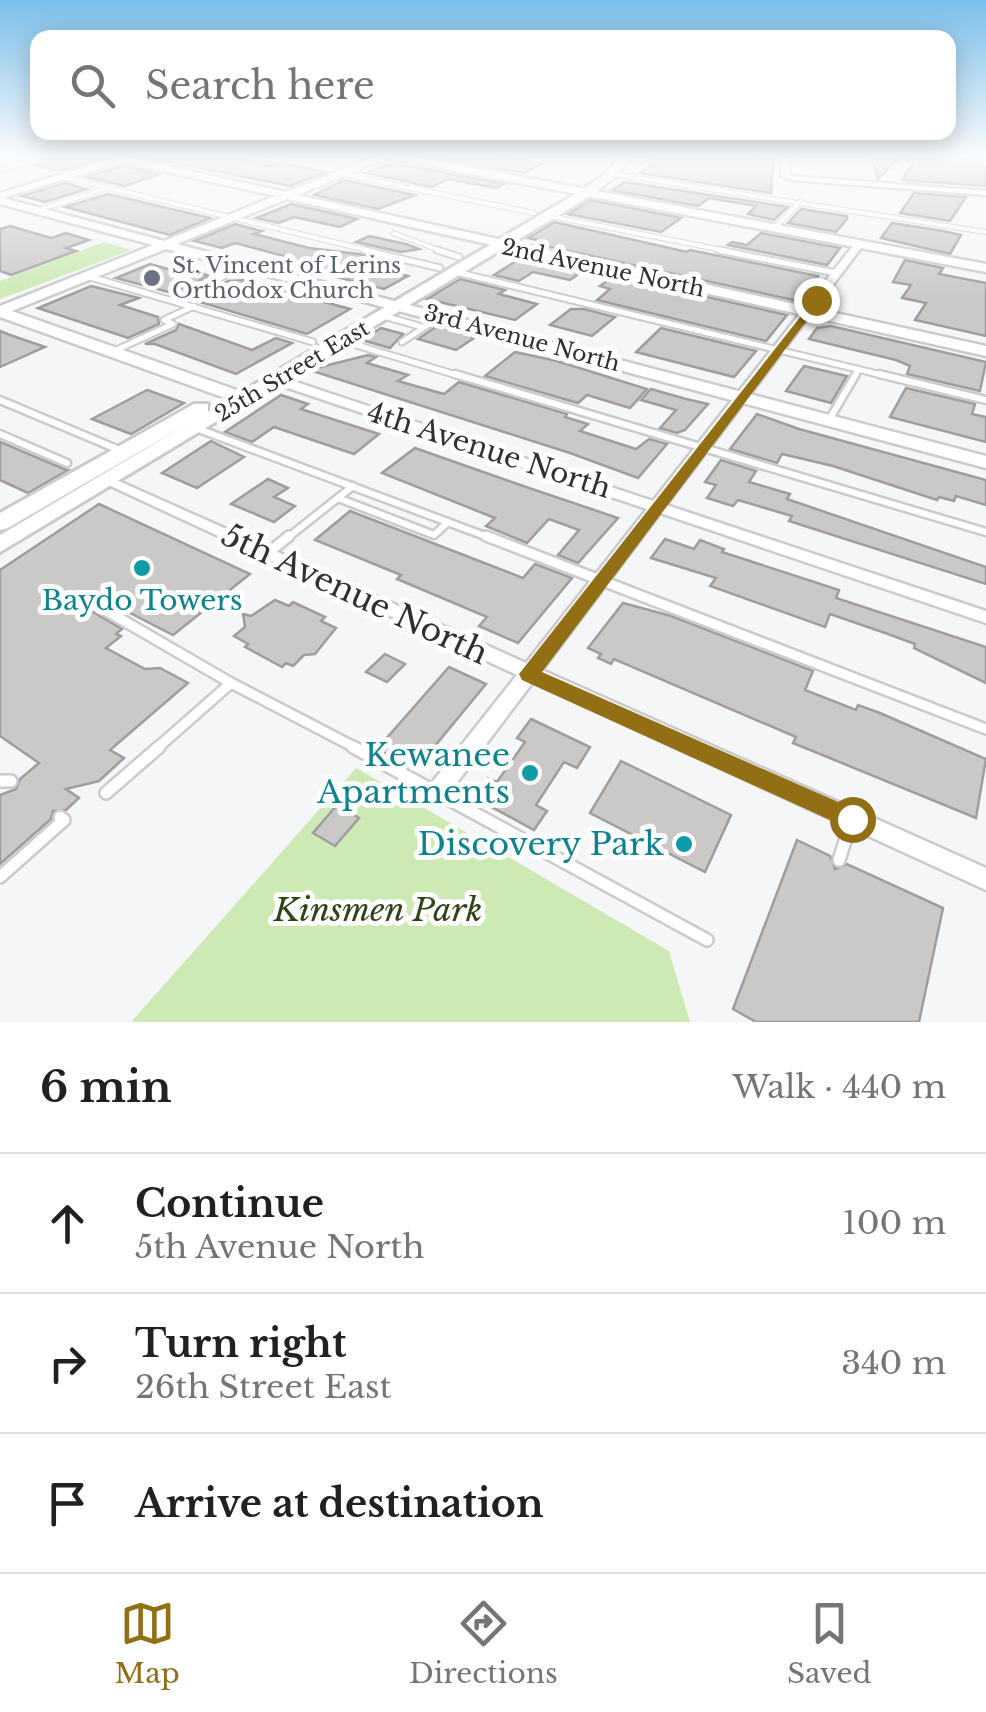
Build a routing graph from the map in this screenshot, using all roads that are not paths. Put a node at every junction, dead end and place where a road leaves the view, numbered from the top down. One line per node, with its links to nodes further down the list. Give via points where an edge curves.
1 (13, 203): 13 (street, 3rd Avenue North)
2 (61, 203): 13 (lane)
3 (169, 203): 16 (lane)
4 (268, 203): 16 (street)
5 (323, 203): 18 (street, 2nd Avenue North)
6 (327, 203): 22 (street, 2nd Avenue North)
7 (483, 203): 14 (lane)
8 (556, 203): 14 (main road, 25th Street East)
9 (566, 203): 15 (main road, 25th Street East)
10 (642, 203): 17 (street)
11 (799, 203): 17 (lane)
12 (817, 203): 19 (lane)
13 (35, 211): 24 (street, 3rd Avenue North)
14 (534, 213): 22 (main road, 25th Street East)
15 (550, 216): 22 (main road, 25th Street East); 28 (lane)
16 (232, 218): 24 (street); 26 (lane)
17 (775, 228): 23 (street)
18 (427, 229): 21 (lane); 22 (street, 2nd Avenue North)
19 (986, 232)
20 (392, 233): 21 (lane)
21 (412, 238): 26 (lane)
22 (497, 241): 26 (main road, 25th Street East); 33 (street, 2nd Avenue North)
23 (859, 244): 27 (street); 28 (street)
24 (163, 245): 25 (street, 3rd Avenue North); 29 (street)
25 (245, 266): 30 (lane); 32 (street, 3rd Avenue North)
26 (452, 266): 32 (main road, 25th Street East); 41 (lane)
27 (986, 268)
28 (836, 273): 33 (street)
29 (87, 276): 30 (lane); 34 (street)
30 (173, 300): 31 (lane)
31 (194, 306): 38 (lane); 43 (lane, via 164,320 173,324)
32 (389, 308): 35 (street, 3rd Avenue North); 36 (lane); 37 (main road, 25th Street East); 38 (main road, 25th Street East)
33 (810, 308): 40 (street, 2nd Avenue North); 41 (street); 42 (street, 2nd Avenue North)
34 (0, 312): 43 (street)
35 (441, 316): 36 (lane); 47 (street, 3rd Avenue North)
36 (424, 328): 39 (lane)
37 (343, 341): 45 (main road, 25th Street East); 53 (lane)
38 (312, 342): 46 (main road, 25th Street East)
39 (402, 342)
40 (986, 342)
41 (777, 350): 44 (lane); 47 (street)
42 (986, 350)
43 (112, 352): 46 (street)
44 (858, 370): 49 (lane); 50 (lane)
45 (277, 380): 46 (main road, 25th Street East); 60 (street, 4th Avenue North)
46 (236, 396): 51 (main road, 25th Street East); 54 (main road, 25th Street East)
47 (742, 396): 50 (street, 3rd Avenue North); 53 (street)
48 (0, 400): 54 (lane)
49 (986, 400)
50 (829, 420): 55 (street, 3rd Avenue North)
51 (196, 428): 57 (main road, 25th Street East); 58 (lane)
52 (0, 434): 56 (lane)
53 (703, 448): 60 (street); 63 (lane)
54 (124, 452): 62 (main road, 25th Street East)
55 (986, 462)
56 (66, 463)
57 (107, 482): 62 (main road, 25th Street East); 65 (street, 5th Avenue North)
58 (353, 486): 59 (lane); 61 (lane)
59 (338, 498): 61 (lane, via 434,535); 65 (lane)
60 (659, 506): 66 (street); 68 (street, 4th Avenue North)
61 (448, 522): 66 (lane)
62 (6, 527): 64 (main road, 25th Street East)
63 (986, 532)
64 (0, 546)
65 (268, 553): 69 (street, 5th Avenue North)
66 (601, 579): 69 (street); 71 (lane)
67 (93, 604): 70 (lane)
68 (986, 617)
69 (529, 674): 72 (street); 75 (street, 5th Avenue North)
70 (231, 683): 72 (lane); 73 (lane)
71 (986, 729)
72 (438, 790): 79 (lane)
73 (106, 793)
74 (60, 818): 77 (lane)
75 (852, 819): 76 (lane); 78 (street, 5th Avenue North)
76 (840, 860)
77 (0, 877)
78 (986, 878)
79 (707, 940)

